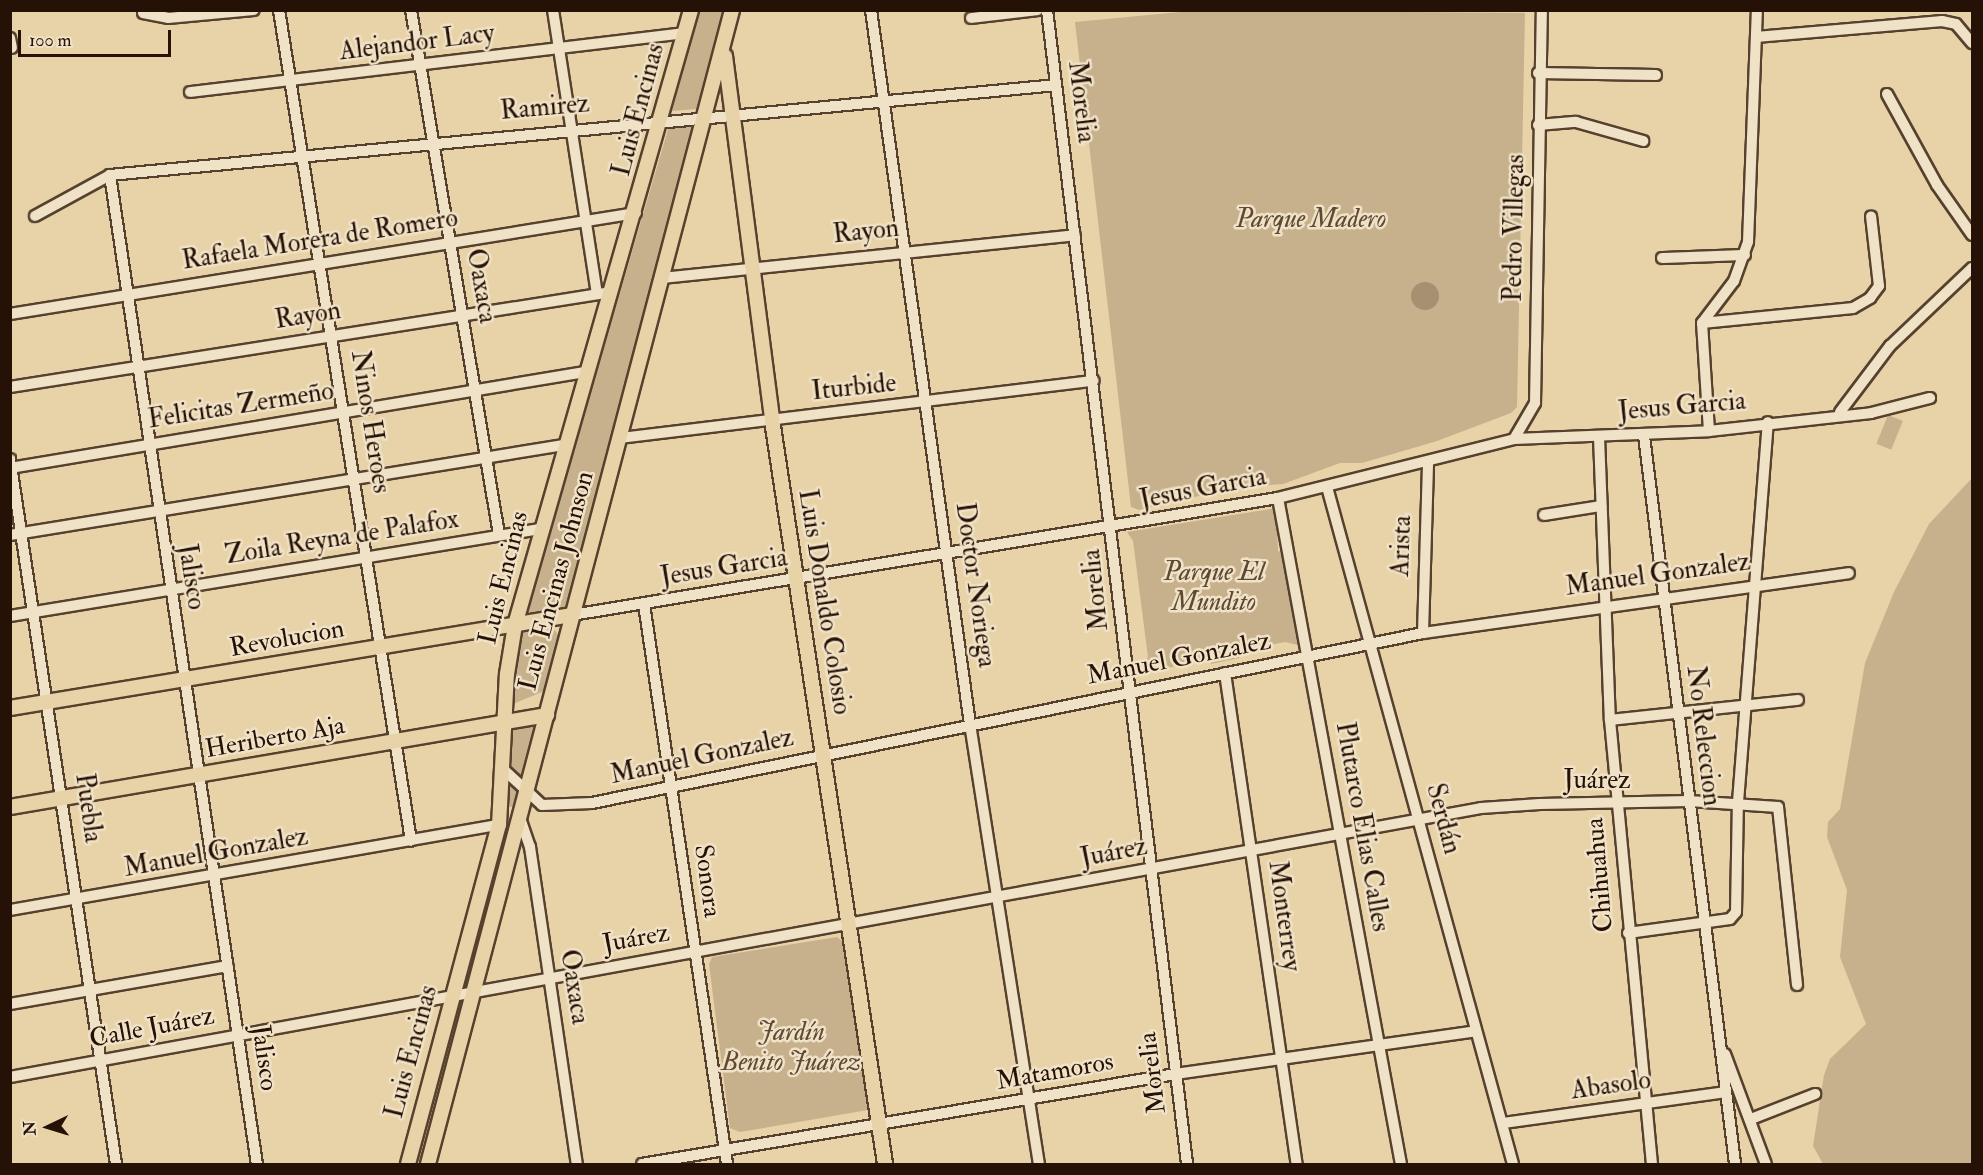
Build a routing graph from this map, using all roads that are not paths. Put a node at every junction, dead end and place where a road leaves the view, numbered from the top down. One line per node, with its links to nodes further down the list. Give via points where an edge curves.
1 (254, 10): 12 (street, via 168,18)
2 (279, 10): 22 (street, Ninos Heroes)
3 (411, 10): 19 (street, Oaxaca)
4 (553, 10): 18 (street)
5 (691, 10): 14 (main road, Luis Encinas)
6 (732, 10): 17 (main road, Luis Encinas Johnson)
7 (871, 10): 26 (street, Doctor Noriega)
8 (1038, 10): 13 (street)
9 (1047, 10): 23 (street, Morelia)
10 (1542, 10): 20 (street, Pedro Villegas)
11 (1757, 10): 15 (street)
12 (143, 13)
13 (971, 18)
14 (684, 33): 18 (street, Alejandor Lacy); 29 (main road, Luis Encinas)
15 (1756, 37): 16 (street, via 1942,21 1956,24); 44 (street)
16 (1972, 43)
17 (724, 45): 27 (main road, Luis Donaldo Colosio); 28 (main road, Luis Encinas Johnson)
18 (559, 49): 19 (street, Alejandor Lacy); 31 (street)
19 (420, 65): 22 (street, Alejandor Lacy); 33 (street, Oaxaca)
20 (1538, 73): 21 (street); 30 (street, Pedro Villegas)
21 (1656, 75)
22 (292, 81): 24 (street, Alejandor Lacy); 34 (street, Ninos Heroes)
23 (1056, 85): 26 (street, Ramirez); 40 (street, Morelia)
24 (190, 92)
25 (1887, 94): 41 (street)
26 (883, 98): 27 (street, Ramirez); 43 (street, Doctor Noriega)
27 (730, 113): 28 (street, Ramirez); 47 (main road, Luis Donaldo Colosio)
28 (705, 116): 29 (street, Ramirez); 49 (main road, Luis Encinas Johnson)
29 (662, 120): 31 (street, Ramirez); 36 (main road, Luis Encinas)
30 (1538, 125): 32 (street, via 1576,122); 72 (street, Pedro Villegas, via 1536,403)
31 (571, 129): 33 (street, Ramirez); 39 (street)
32 (1643, 141)
33 (432, 142): 34 (street, Ramirez); 42 (street, Oaxaca)
34 (304, 154): 35 (street, Ramirez); 46 (street, Ninos Heroes)
35 (110, 175): 37 (street); 52 (street, Jalisco)
36 (636, 213): 39 (street, Rafaela Morera de Romero); 50 (main road, Luis Encinas)
37 (35, 216)
38 (1871, 216): 55 (street, via 1879,286 1870,298 1853,308)
39 (586, 220): 42 (street, Rafaela Morera de Romero); 51 (street)
40 (1076, 235): 43 (street, Rayon); 59 (street, Morelia)
41 (1972, 235)
42 (450, 242): 46 (street, Rafaela Morera de Romero); 54 (street, Oaxaca)
43 (903, 251): 47 (street, Rayon); 63 (street, Doctor Noriega)
44 (1745, 255): 45 (street); 55 (street, via 1734,281)
45 (1662, 258)
46 (321, 262): 52 (street, Rafaela Morera de Romero); 56 (street, Ninos Heroes)
47 (752, 267): 49 (street, Rayon); 66 (main road, Luis Donaldo Colosio)
48 (1972, 268): 64 (street, via 1890,346)
49 (662, 278): 71 (main road, Luis Encinas Johnson)
50 (612, 292): 51 (street, Rayon); 58 (main road, Luis Encinas)
51 (597, 294): 54 (street, Rayon)
52 (125, 295): 53 (street, Rafaela Morera de Romero); 57 (street, Jalisco)
53 (10, 314)
54 (463, 315): 56 (street, Rayon); 61 (street, Oaxaca)
55 (1702, 323): 68 (street)
56 (333, 335): 57 (street, Rayon); 65 (street, Ninos Heroes)
57 (136, 366): 60 (street, Rayon); 73 (street, Jalisco)
58 (585, 372): 61 (street, Felicitas Zermeño); 74 (main road, Luis Encinas)
59 (1094, 381): 63 (street, Iturbide); 84 (street, Morelia)
60 (10, 387)
61 (476, 391): 65 (street, Felicitas Zermeño); 75 (street, Oaxaca)
62 (1930, 399): 64 (street, Jesus Garcia, via 1871,413)
63 (926, 404): 66 (street, Iturbide); 89 (street, Doctor Noriega)
64 (1840, 412): 67 (street, Jesus Garcia)
65 (345, 413): 73 (street, Felicitas Zermeño); 78 (street, Ninos Heroes)
66 (772, 420): 71 (street, Iturbide); 92 (main road, Luis Donaldo Colosio)
67 (1768, 422): 68 (street, Jesus Garcia); 93 (street)
68 (1709, 431): 69 (street, Jesus Garcia)
69 (1644, 435): 70 (street, Jesus Garcia); 95 (street, No Releccion)
70 (1599, 437): 72 (street, Jesus Garcia); 81 (street, Chihuahua)
71 (620, 438): 99 (main road, Luis Encinas Johnson)
72 (1514, 439): 76 (street, Jesus Garcia)
73 (147, 444): 77 (street, Felicitas Zermeño); 82 (street, Jalisco)
74 (564, 445): 75 (street); 85 (main road, Luis Encinas)
75 (486, 459): 78 (street); 88 (street, Oaxaca)
76 (1428, 461): 79 (street, Jesus Garcia); 102 (street, Arista)
77 (11, 465): 86 (street, Puebla)
78 (356, 480): 82 (street); 90 (street, Ninos Heroes)
79 (1327, 487): 80 (street, Jesus Garcia); 103 (street, Serdán)
80 (1278, 498): 84 (street, Jesus Garcia); 105 (street, Plutarco Elias Calles)
81 (1601, 506): 83 (street); 97 (street, Chihuahua)
82 (157, 511): 86 (street); 94 (street, Jalisco)
83 (1544, 515)
84 (1112, 528): 89 (street, Jesus Garcia); 108 (street, Morelia)
85 (540, 529): 88 (street, Zoila Reyna de Palafox); 101 (main road, Luis Encinas)
86 (22, 533): 87 (street); 98 (street, Puebla)
87 (10, 535)
88 (499, 535): 90 (street, Zoila Reyna de Palafox)
89 (948, 554): 92 (street, Jesus Garcia); 117 (street, Doctor Noriega)
90 (368, 557): 94 (street, Zoila Reyna de Palafox); 104 (street, Ninos Heroes)
91 (1849, 573): 93 (street, Manuel Gonzalez)
92 (796, 579): 96 (street, Jesus Garcia); 119 (main road, Luis Donaldo Colosio)
93 (1755, 584): 95 (street, Manuel Gonzalez); 111 (street)
94 (170, 589): 98 (street, Zoila Reyna de Palafox); 107 (street, Jalisco)
95 (1661, 596): 97 (street, Manuel Gonzalez); 113 (street, No Releccion)
96 (644, 604): 99 (street, Jesus Garcia); 122 (street, Sonora)
97 (1605, 605): 102 (street, Manuel Gonzalez); 115 (street, Chihuahua)
98 (35, 612): 100 (street, Zoila Reyna de Palafox); 110 (street, Puebla)
99 (572, 615): 101 (main road, Revolucion); 114 (main road, Luis Encinas Johnson)
100 (10, 616)
101 (515, 625): 104 (main road, Revolucion); 116 (main road, Luis Encinas)
102 (1423, 633): 103 (street, Manuel Gonzalez)
103 (1371, 644): 105 (street, Manuel Gonzalez); 130 (street, Serdán)
104 (383, 646): 107 (main road, Revolucion); 118 (street, Ninos Heroes)
105 (1308, 656): 106 (street, Manuel Gonzalez); 132 (street, Plutarco Elias Calles)
106 (1225, 673): 108 (street, Manuel Gonzalez); 134 (street, Monterrey)
107 (185, 681): 110 (main road, Revolucion); 121 (street, Jalisco)
108 (1129, 693): 117 (street, Manuel Gonzalez); 135 (street, Morelia)
109 (1798, 700): 111 (street)
110 (49, 702): 112 (main road, Revolucion); 124 (street, Puebla)
111 (1744, 706): 113 (street); 126 (street)
112 (10, 708)
113 (1677, 711): 115 (street); 125 (street, No Releccion)
114 (547, 715): 116 (main road, Heriberto Aja); 123 (main road, Luis Encinas Johnson)
115 (1610, 720): 127 (street, Chihuahua)
116 (504, 723): 118 (main road, Heriberto Aja); 120 (main road, Luis Encinas)
117 (970, 724): 119 (street, Manuel Gonzalez); 138 (street, Doctor Noriega)
118 (397, 741): 121 (main road, Heriberto Aja); 133 (street, Ninos Heroes)
119 (823, 755): 122 (street, Manuel Gonzalez); 141 (main road, Luis Donaldo Colosio)
120 (502, 768): 123 (street, Manuel Gonzalez); 131 (main road, Luis Encinas)
121 (201, 775): 124 (main road, Heriberto Aja); 136 (street, Jalisco)
122 (671, 786): 123 (street, Manuel Gonzalez, via 554,807 542,805); 143 (street, Sonora)
123 (526, 790): 129 (main road, Luis Encinas Johnson)
124 (64, 797): 128 (main road, Heriberto Aja); 137 (street, Puebla)
125 (1689, 801): 126 (street, Juárez); 127 (street, Juárez); 140 (street, No Releccion)
126 (1738, 802): 140 (street, via 1736,912 1730,919); 146 (street, Juárez, via 1780,809)
127 (1616, 804): 130 (street, Juárez, via 1481,808); 142 (street, Chihuahua)
128 (10, 807)
129 (520, 819): 145 (street, Oaxaca, via 530,847); 148 (main road, Luis Encinas Johnson)
130 (1419, 819): 132 (street, Juárez); 151 (street, Serdán)
131 (499, 825): 133 (street, Manuel Gonzalez); 149 (main road, Luis Encinas)
132 (1341, 836): 134 (street, Juárez); 153 (street, Plutarco Elias Calles)
133 (411, 841): 136 (street, Manuel Gonzalez)
134 (1252, 852): 135 (street, Juárez); 155 (street, Monterrey)
135 (1153, 868): 138 (street, Juárez); 157 (street, Morelia)
136 (215, 876): 137 (street, Manuel Gonzalez); 144 (street, Jalisco)
137 (78, 899): 139 (street, Manuel Gonzalez); 147 (street, Puebla)
138 (998, 899): 141 (street, Juárez); 161 (street, Doctor Noriega)
139 (10, 910)
140 (1704, 924): 142 (street); 154 (street, No Releccion)
141 (847, 927): 143 (street, Juárez); 165 (main road, Luis Donaldo Colosio)
142 (1628, 933): 162 (street, Chihuahua)
143 (695, 952): 145 (street, Juárez); 166 (street, Sonora)
144 (228, 966): 147 (street); 152 (street, Jalisco)
145 (550, 977): 148 (street, Calle Juárez); 171 (street, Oaxaca)
146 (1797, 985)
147 (91, 989): 150 (street); 156 (street, Puebla)
148 (473, 992): 149 (street, Calle Juárez); 170 (main road, Luis Encinas Johnson)
149 (452, 996): 152 (street, Calle Juárez); 169 (main road, Luis Encinas)
150 (10, 1004)
151 (1476, 1031): 153 (street, Matamoros); 164 (street, Serdán)
152 (238, 1035): 156 (street, Calle Juárez); 168 (street, Jalisco)
153 (1379, 1043): 155 (street, Matamoros); 178 (street, Plutarco Elias Calles)
154 (1720, 1043): 159 (street); 163 (street)
155 (1282, 1058): 157 (street, Matamoros); 177 (street, Monterrey)
156 (102, 1061): 158 (street, Calle Juárez); 167 (street, Puebla)
157 (1175, 1074): 161 (street, Matamoros); 176 (street, Morelia)
158 (10, 1077)
159 (1725, 1092): 162 (street, Abasolo); 181 (street)
160 (1815, 1094): 163 (street)
161 (1030, 1100): 165 (street, Matamoros); 175 (street, Doctor Noriega)
162 (1644, 1105): 164 (street, Abasolo); 180 (street, Chihuahua)
163 (1751, 1119): 182 (street)
164 (1503, 1123): 179 (street, Serdán)
165 (879, 1126): 166 (street, Matamoros); 174 (main road, Luis Donaldo Colosio)
166 (725, 1150): 172 (street, Matamoros); 173 (street, Sonora)
167 (116, 1164)
168 (257, 1164)
169 (408, 1164)
170 (428, 1164)
171 (577, 1164)
172 (642, 1164)
173 (727, 1164)
174 (885, 1164)
175 (1039, 1164)
176 (1187, 1164)
177 (1297, 1164)
178 (1401, 1164)
179 (1513, 1164)
180 (1652, 1164)
181 (1736, 1164)
182 (1766, 1164)

